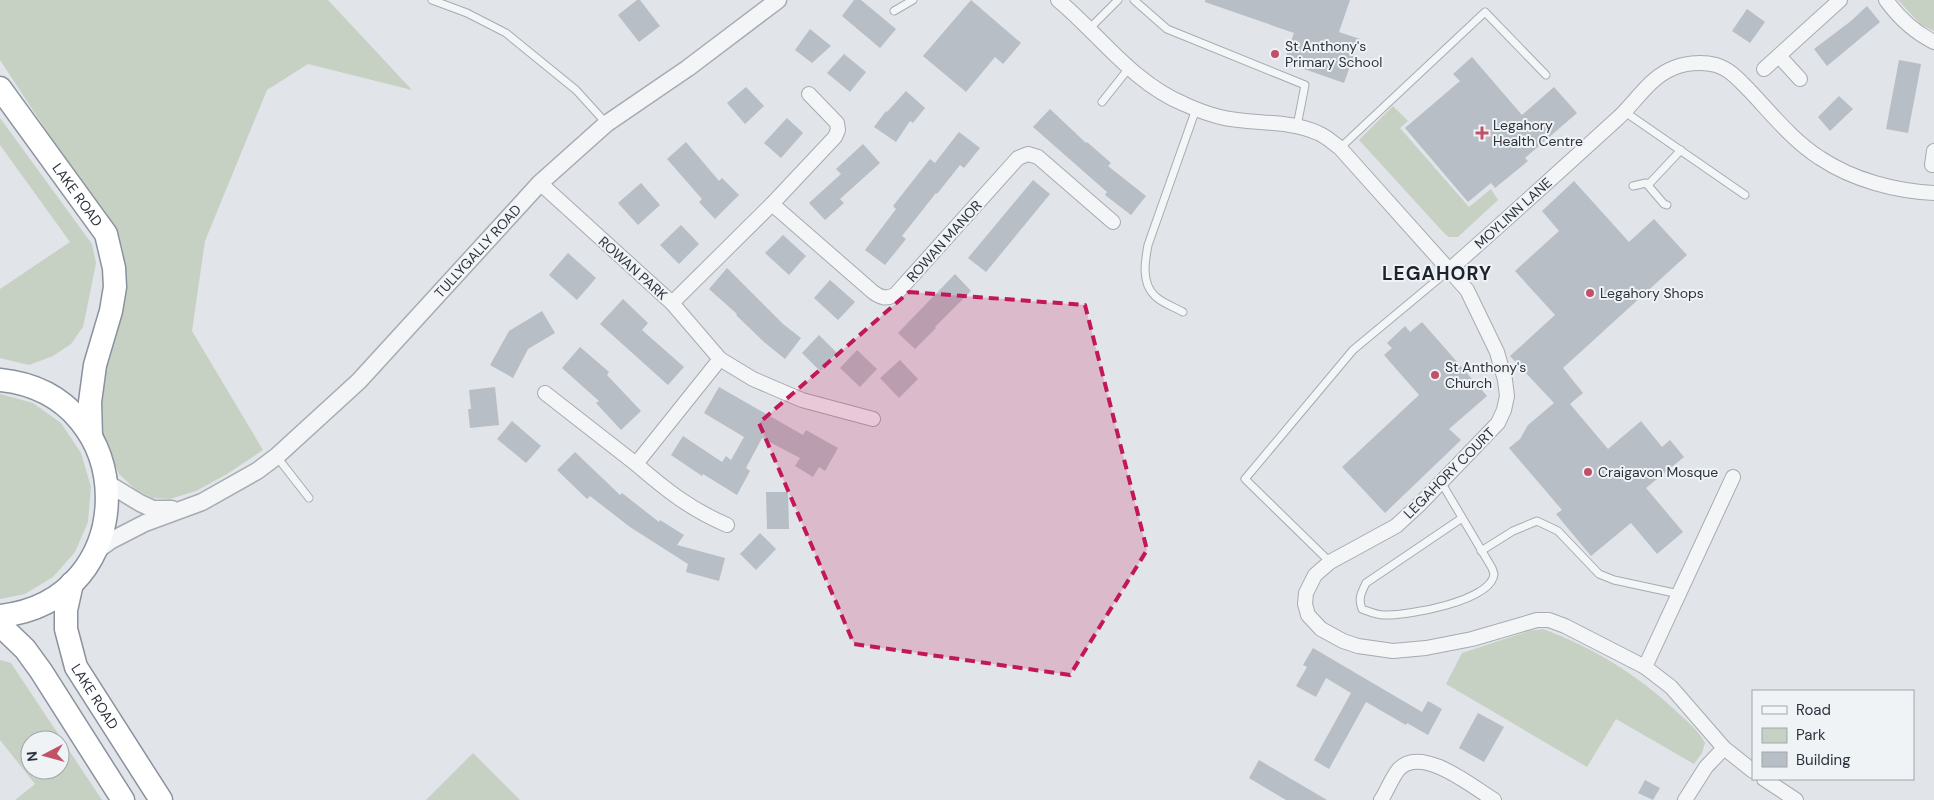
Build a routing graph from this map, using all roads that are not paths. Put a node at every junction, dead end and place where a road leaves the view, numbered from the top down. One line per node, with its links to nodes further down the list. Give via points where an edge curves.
1 (432, 0): 22 (lane, via 506,33 576,90)
2 (778, 0): 22 (street, TULLYGALLY ROAD, via 688,68)
3 (913, 0): 9 (lane)
4 (1058, 0): 10 (street)
5 (1118, 0): 10 (lane)
6 (1134, 0): 23 (lane, via 1168,29 1305,85)
7 (1840, 0): 12 (street)
8 (1886, 0): 11 (street, via 1907,24)
9 (894, 11)
10 (1090, 28): 13 (street)
11 (1934, 42)
12 (1779, 56): 14 (street); 16 (street)
13 (1129, 68): 19 (lane); 20 (street, via 1176,100)
14 (1764, 69)
15 (1546, 75): 24 (lane, via 1485,12)
16 (1800, 80)
17 (0, 88): 41 (highway, LAKE ROAD, via 106,234 115,287 90,402)
18 (809, 94): 31 (street, via 837,123 838,130)
19 (1102, 102)
20 (1196, 109): 23 (street, via 1221,117); 36 (lane, via 1148,245 1144,267 1154,296)
21 (1625, 112): 25 (lane); 29 (street, MOYLINN LANE, via 1660,75 1688,64 1718,65 1733,74 1819,158 1884,186); 34 (street, MOYLINN LANE)
22 (606, 124): 26 (street, TULLYGALLY ROAD)
23 (1297, 126): 24 (street, via 1320,133)
24 (1340, 148): 34 (street)
25 (1682, 150): 27 (lane); 30 (lane)
26 (540, 183): 35 (street, ROWAN PARK); 42 (street, TULLYGALLY ROAD, via 360,381)
27 (1648, 185): 28 (lane); 32 (lane)
28 (1633, 186)
29 (1934, 193)
30 (1745, 195)
31 (772, 204): 33 (street, ROWAN MANOR, via 872,292 887,298 895,295 1018,158 1028,154 1038,157); 35 (street)
32 (1667, 205)
33 (1113, 222)
34 (1448, 271): 45 (street, LEGAHORY COURT, via 1467,290 1497,352 1507,396 1498,423); 53 (lane, via 1353,350 1245,479)
35 (672, 303): 37 (street, ROWAN PARK)
36 (1183, 312)
37 (720, 358): 40 (street, ROWAN PARK, via 753,379 802,400); 43 (street)
38 (0, 380): 41 (highway, via 16,381 46,392 71,411)
39 (545, 393): 43 (street)
40 (873, 420)
41 (91, 436): 46 (highway)
42 (277, 456): 47 (lane); 48 (street, TULLYGALLY ROAD, via 202,502)
43 (636, 464): 50 (street, via 670,493)
44 (1733, 478): 55 (street)
45 (1442, 482): 49 (lane); 53 (street, LEGAHORY COURT, via 1396,526)
46 (107, 483): 48 (street, TULLYGALLY ROAD, via 153,509); 52 (highway, via 104,530)
47 (309, 498)
48 (184, 509): 52 (street, TULLYGALLY ROAD, via 145,523)
49 (1462, 518): 51 (lane); 51 (lane, via 1366,583 1360,595 1362,609 1374,614 1393,614 1440,607 1475,595 1485,590 1494,578 1492,568)
50 (727, 526)
51 (1481, 551): 55 (lane, via 1536,521 1558,531 1599,574)
52 (95, 552): 54 (highway)
53 (1330, 562): 58 (street, LEGAHORY COURT, via 1309,584 1306,593 1308,615 1321,629 1358,646 1393,651 1426,648 1472,639 1537,620 1549,620)
54 (72, 583): 56 (highway, via 34,608); 63 (highway, LAKE ROAD, via 66,629 76,667)
55 (1679, 594): 58 (street)
56 (0, 616)
57 (0, 625): 62 (highway, via 25,649)
58 (1644, 667): 59 (street, LEGAHORY COURT, via 1671,687)
59 (1724, 748): 60 (street, LEGAHORY COURT); 66 (street, via 1706,767)
60 (1752, 770)
61 (1766, 780): 67 (street)
62 (124, 800)
63 (161, 800)
64 (1382, 800): 65 (street, via 1399,769 1408,763 1427,762)
65 (1494, 800)
66 (1685, 800)
67 (1796, 800)

